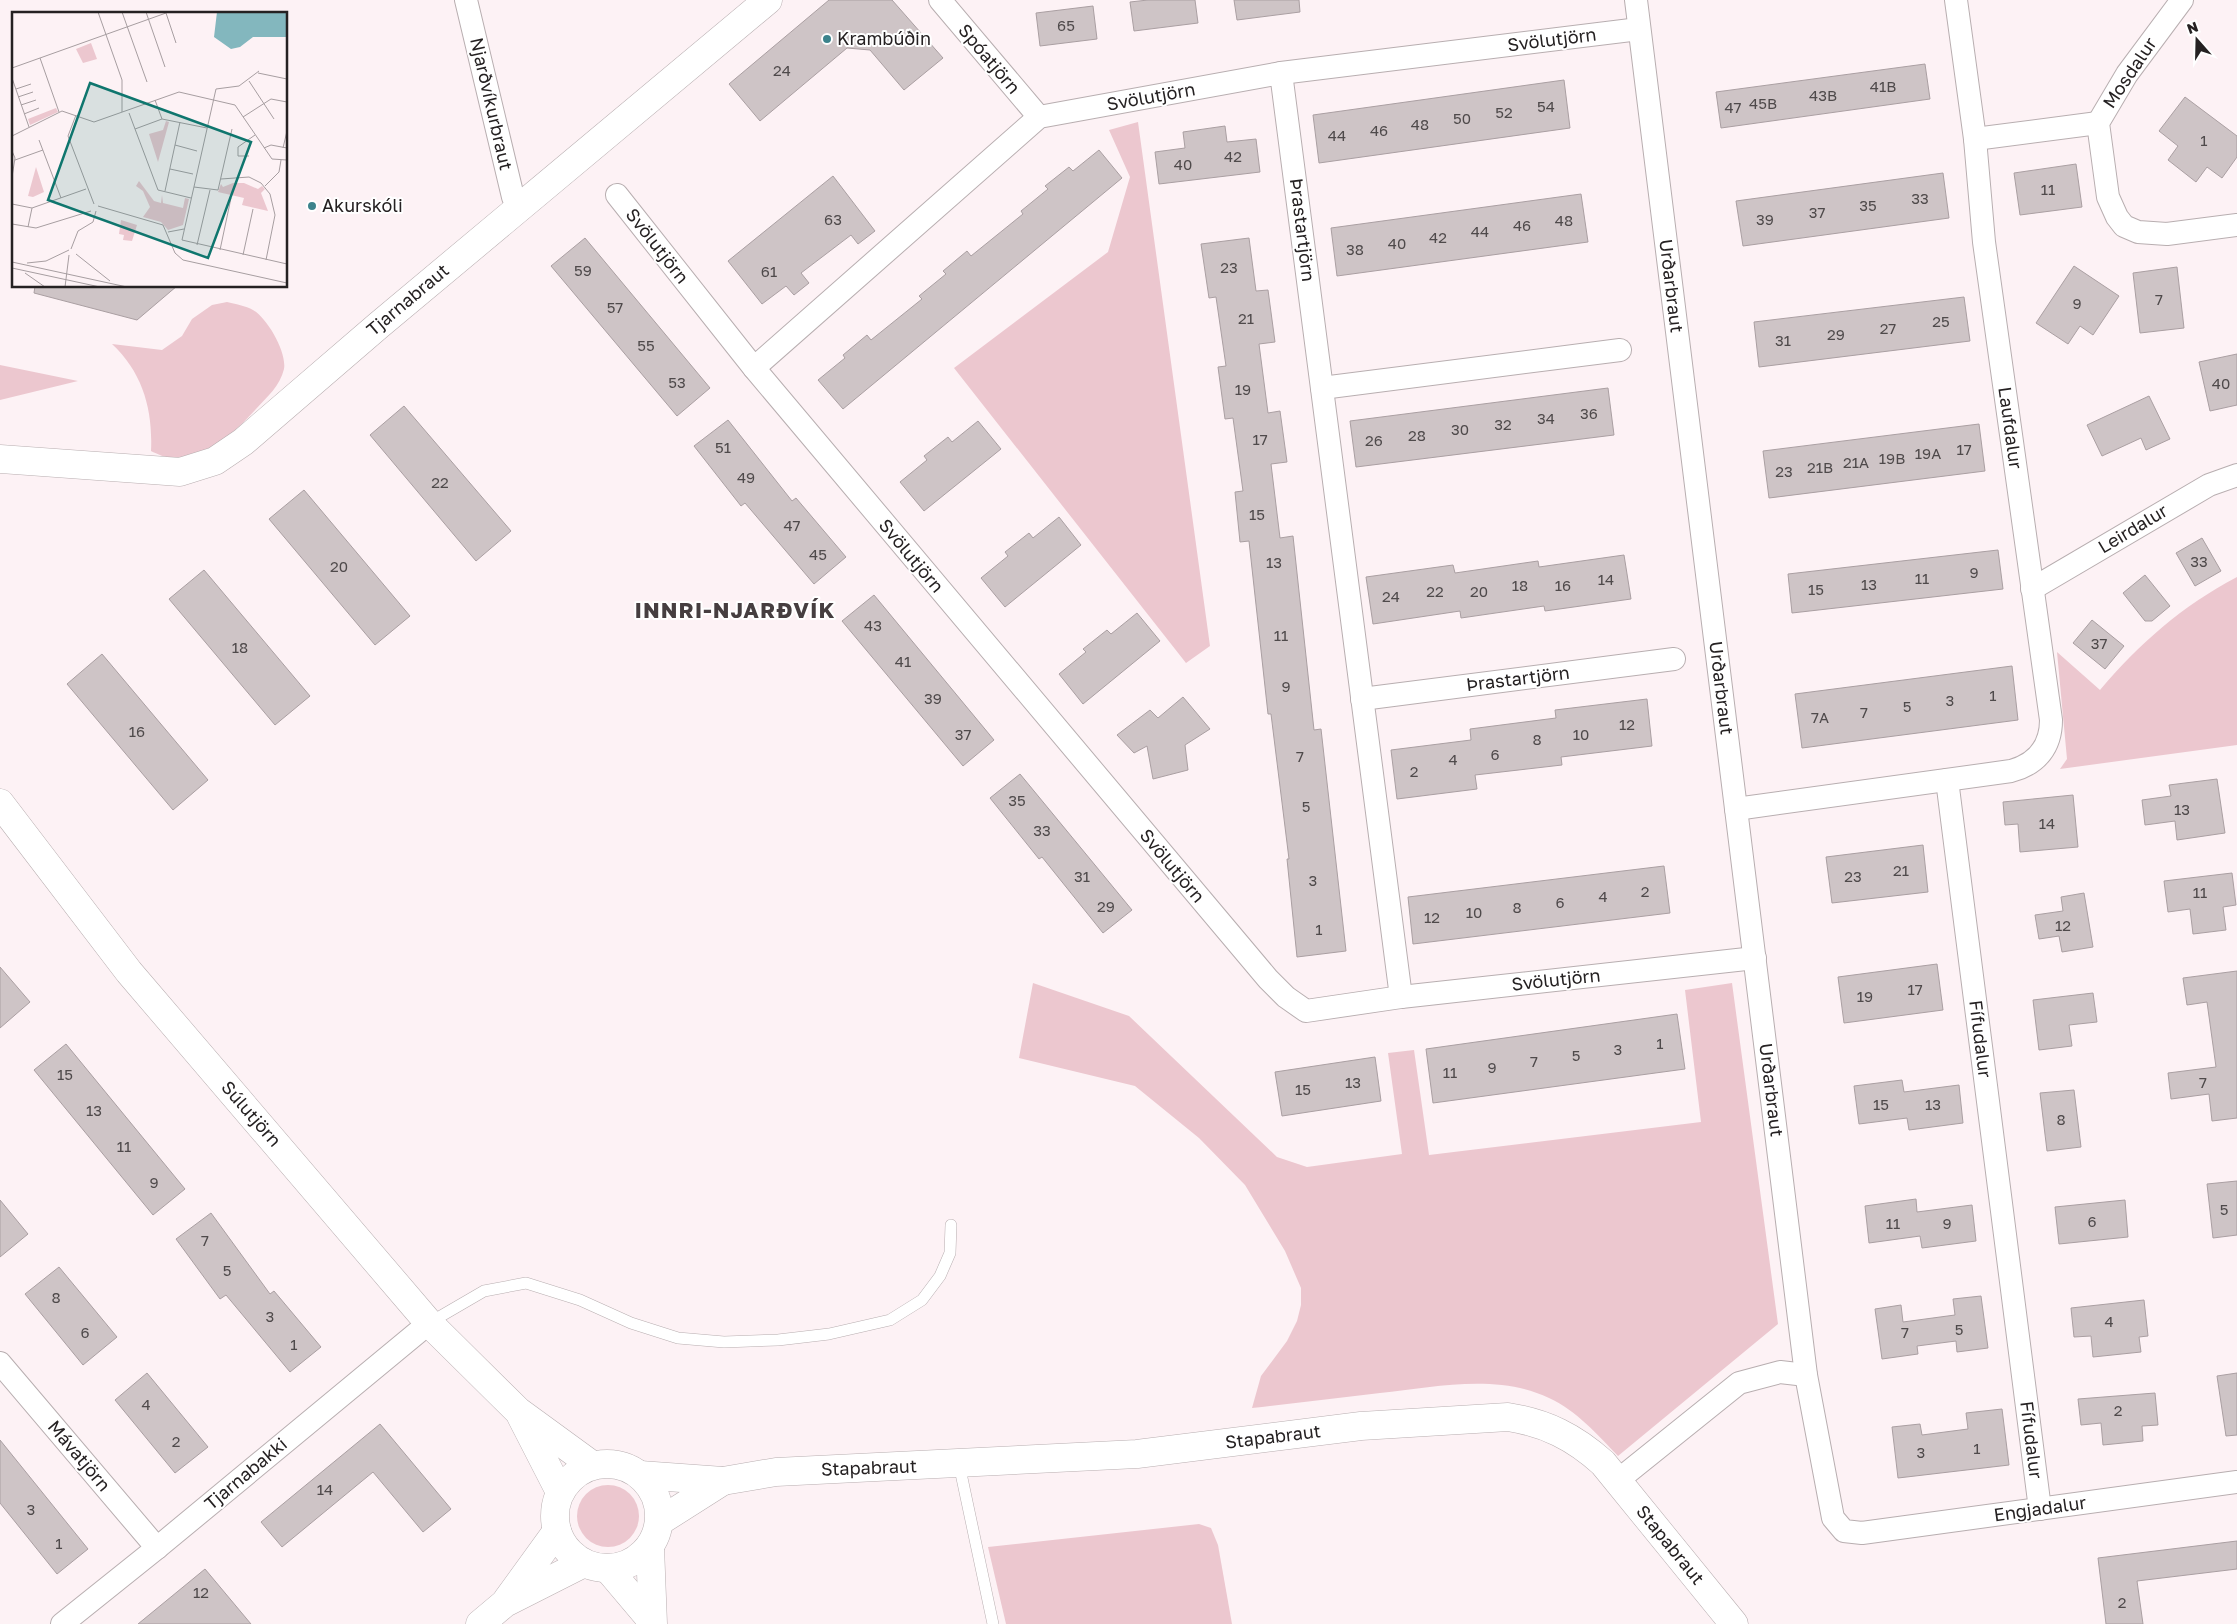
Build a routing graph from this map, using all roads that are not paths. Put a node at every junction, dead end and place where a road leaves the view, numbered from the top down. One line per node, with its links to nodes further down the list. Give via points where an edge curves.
1 (466, 0): 13 (street, Njarðvíkurbraut)
2 (768, 0): 13 (street, Tjarnabraut)
3 (940, 0): 9 (street, Spóatjörn)
4 (1636, 0): 7 (street, Urðarbraut)
5 (1956, 0): 11 (street, Laufdalur)
6 (2182, 0): 10 (street, Mosdalur, via 2127,74)
7 (1639, 29): 8 (street, Svölutjörn); 25 (street, Urðarbraut)
8 (1281, 73): 9 (street, Svölutjörn); 17 (street, Þrastartjörn)
9 (1039, 117): 16 (street)
10 (2098, 123): 11 (street, Mosdalur); 14 (street, Mosdalur, via 2108,197 2124,226 2138,232 2167,234)
11 (1975, 138): 20 (street, Laufdalur, via 1984,242)
12 (617, 195): 16 (street, Svölutjörn)
13 (518, 208): 18 (street, Tjarnabraut, via 243,442 215,461 180,472)
14 (2237, 225)
15 (1620, 350): 17 (street)
16 (754, 368): 27 (street, Svölutjörn, via 1274,985 1306,1011)
17 (1322, 388): 22 (street, Þrastartjörn)
18 (0, 459)
19 (2237, 475): 20 (street, Leirdalur, via 2208,485)
20 (2032, 589): 23 (street, Laufdalur, via 2051,720 2049,740 2038,757 2021,769)
21 (1674, 659): 22 (street, Þrastartjörn)
22 (1362, 699): 27 (street, Þrastartjörn)
23 (1947, 780): 25 (street); 40 (street, Fífudalur)
24 (0, 803): 29 (street, Súlutjörn, via 129,972)
25 (1736, 809): 26 (street, Urðarbraut)
26 (1755, 958): 27 (street, Svölutjörn); 31 (street, Urðarbraut)
27 (1401, 997)
28 (950, 1225): 29 (lane, via 950,1253 940,1276 922,1300 890,1320 829,1334 724,1342 678,1338 526,1283 484,1291)
29 (429, 1323): 32 (street, Súlutjörn); 45 (street, Tjarnabakki)
30 (0, 1363): 45 (street, Mávatjörn)
31 (1806, 1375): 37 (street, via 1780,1372 1739,1383); 43 (street, Urðarbraut, via 1834,1518)
32 (518, 1411): 34 (street, Súlutjörn); 39 (street, Súlutjörn)
33 (959, 1464): 36 (street, Stapabraut, via 776,1472); 37 (street, Stapabraut, via 1137,1454 1361,1426 1508,1417 1548,1426 1566,1435 1591,1453); 51 (lane)
34 (592, 1466): 35 (street, Stapabraut, via 609,1463 625,1466); 39 (street, Stapabraut, via 574,1476)
35 (640, 1475): 36 (street, Stapabraut); 41 (street, Stapabraut, via 652,1488)
36 (723, 1481): 41 (street, Stapabraut)
37 (1617, 1481): 52 (street, Stapabraut)
38 (2237, 1482): 40 (street, Engjadalur)
39 (560, 1492): 42 (street, via 556,1504)
40 (2040, 1509): 43 (street, Engjadalur, via 1862,1533)
41 (660, 1521): 44 (street)
42 (556, 1531): 46 (street, via 572,1555); 47 (street)
43 (1844, 1531)
44 (650, 1546): 46 (street, via 639,1558 624,1566); 48 (street)
45 (157, 1548): 49 (street, Tjarnabakki)
46 (596, 1566): 47 (street); 48 (street)
47 (505, 1603): 50 (street)
48 (653, 1623)
49 (62, 1624)
50 (480, 1624)
51 (993, 1624)
52 (1734, 1624)

